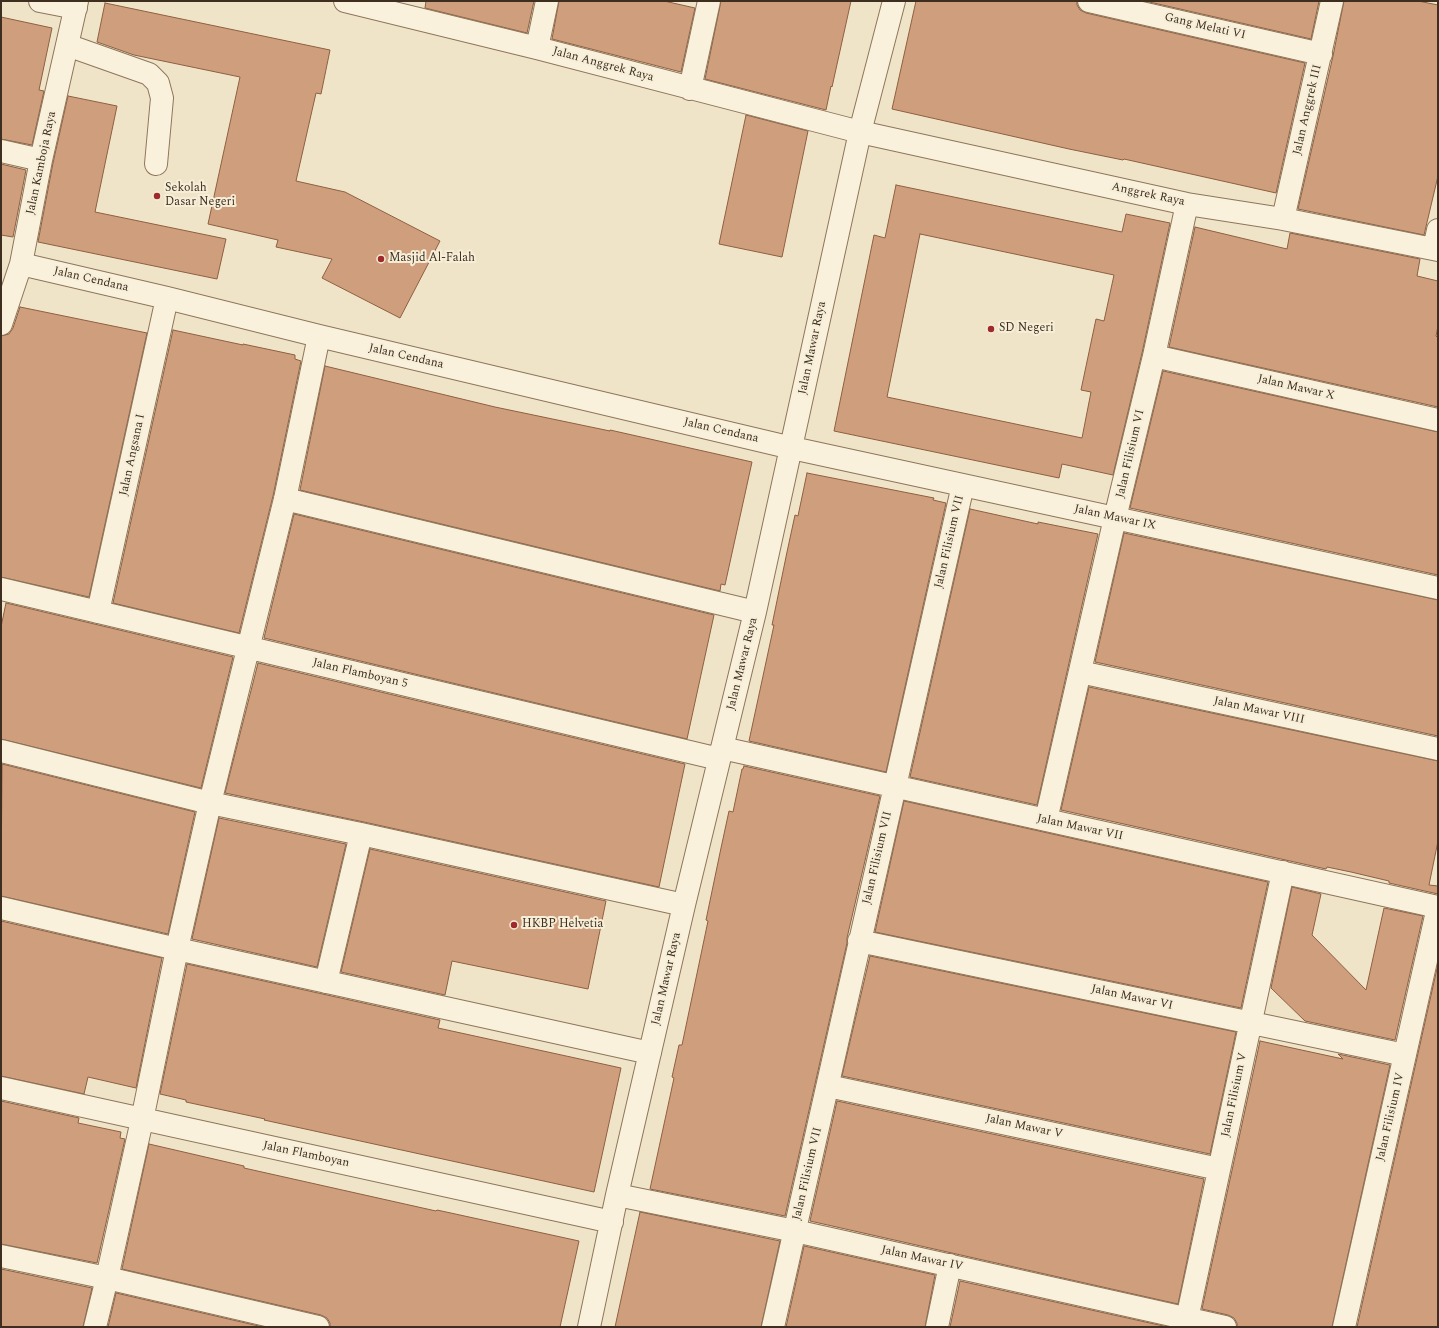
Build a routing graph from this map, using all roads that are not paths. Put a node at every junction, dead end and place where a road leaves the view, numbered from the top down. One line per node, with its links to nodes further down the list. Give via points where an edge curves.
1 (40, 1): 8 (street)
2 (345, 1): 10 (street, Jalan Anggrek Raya)
3 (547, 1): 10 (street)
4 (709, 1): 12 (street)
5 (894, 1): 13 (street, Jalan Mawar Raya)
6 (1089, 1): 11 (street, Gang Melati VI)
7 (1332, 1): 11 (street, Jalan Anggrek III)
8 (76, 4): 9 (street, Jalan Kamboja Raya)
9 (67, 45): 15 (street, Jalan Kamboja Raya); 16 (street, via 149,74 158,83 162,98)
10 (537, 48): 12 (street, Jalan Anggrek Raya)
11 (1321, 54): 18 (street, Jalan Anggrek III)
12 (690, 88): 13 (street, Jalan Anggrek Raya)
13 (860, 132): 17 (street, Anggrek Raya); 26 (street, Jalan Mawar Raya)
14 (1, 151): 15 (street)
15 (42, 160): 20 (street, Jalan Kamboja Raya)
16 (156, 164)
17 (1187, 204): 18 (street, Anggrek Raya); 24 (street, Jalan Filisium VI)
18 (1283, 219): 19 (street, Anggrek Raya)
19 (1437, 243)
20 (21, 264): 21 (street, Jalan Cendana); 22 (street, Jalan Kamboja Raya)
21 (167, 298): 23 (street, Jalan Cendana); 32 (street, Jalan Angsana I)
22 (1, 324)
23 (319, 336): 26 (street, Jalan Cendana); 28 (street)
24 (1154, 356): 25 (street, Jalan Mawar X); 29 (street, Jalan Filisium VI)
25 (1438, 420)
26 (792, 448): 27 (street, Jalan Mawar IX); 33 (street, Jalan Mawar Raya)
27 (963, 485): 29 (street, Jalan Mawar IX); 39 (street, Jalan Filisium VII)
28 (285, 499): 33 (street); 34 (street)
29 (1115, 518): 30 (street, Jalan Mawar IX); 35 (street, Jalan Filisium VI)
30 (1438, 588)
31 (1, 589): 32 (street, Jalan Flamboyan 5)
32 (98, 612): 34 (street, Jalan Flamboyan 5)
33 (755, 612): 38 (street, Jalan Mawar Raya)
34 (248, 648): 38 (street, Jalan Flamboyan 5); 40 (street)
35 (1080, 672): 36 (street, Jalan Mawar VIII); 41 (street, Jalan Filisium VI)
36 (1438, 749)
37 (1, 751): 40 (street)
38 (721, 753): 39 (street, Jalan Mawar VII); 44 (street, Jalan Mawar Raya)
39 (894, 786): 41 (street, Jalan Mawar VII); 47 (street, Jalan Filisium VII)
40 (210, 803): 42 (street); 48 (street)
41 (1046, 820): 43 (street, Jalan Mawar VII)
42 (361, 834): 44 (street); 49 (street)
43 (1283, 872): 45 (street, Jalan Mawar VII); 50 (street, Jalan Filisium V)
44 (684, 905): 51 (street, Jalan Mawar Raya)
45 (1438, 907): 52 (street, Jalan Filisium IV)
46 (1, 908): 48 (street)
47 (859, 941): 50 (street, Jalan Mawar VI); 53 (street, Jalan Filisium VII)
48 (177, 949): 49 (street); 55 (street)
49 (326, 982): 51 (street)
50 (1250, 1022): 52 (street, Jalan Mawar VI); 56 (street, Jalan Filisium V)
51 (650, 1053): 57 (street, Jalan Mawar Raya)
52 (1405, 1055): 71 (street, Jalan Filisium IV)
53 (828, 1086): 56 (street, Jalan Mawar V); 59 (street, Jalan Filisium VII)
54 (1, 1088): 55 (street, Jalan Flamboyan)
55 (142, 1120): 58 (street, Jalan Flamboyan); 62 (street)
56 (1219, 1169): 63 (street, Jalan Filisium V)
57 (617, 1195): 58 (street, Jalan Mawar Raya); 59 (street, Jalan Mawar IV)
58 (612, 1222): 67 (street, Jalan Mawar Raya)
59 (795, 1231): 61 (street, Jalan Mawar IV); 68 (street, Jalan Filisium VII)
60 (1, 1256): 62 (street)
61 (950, 1265): 63 (street, Jalan Mawar IV); 69 (street)
62 (108, 1278): 64 (street); 65 (street)
63 (1187, 1319): 70 (street, Jalan Mawar IV)
64 (255, 1320): 66 (street)
65 (95, 1327)
66 (318, 1327)
67 (589, 1327)
68 (773, 1327)
69 (937, 1327)
70 (1225, 1327)
71 (1344, 1327)

